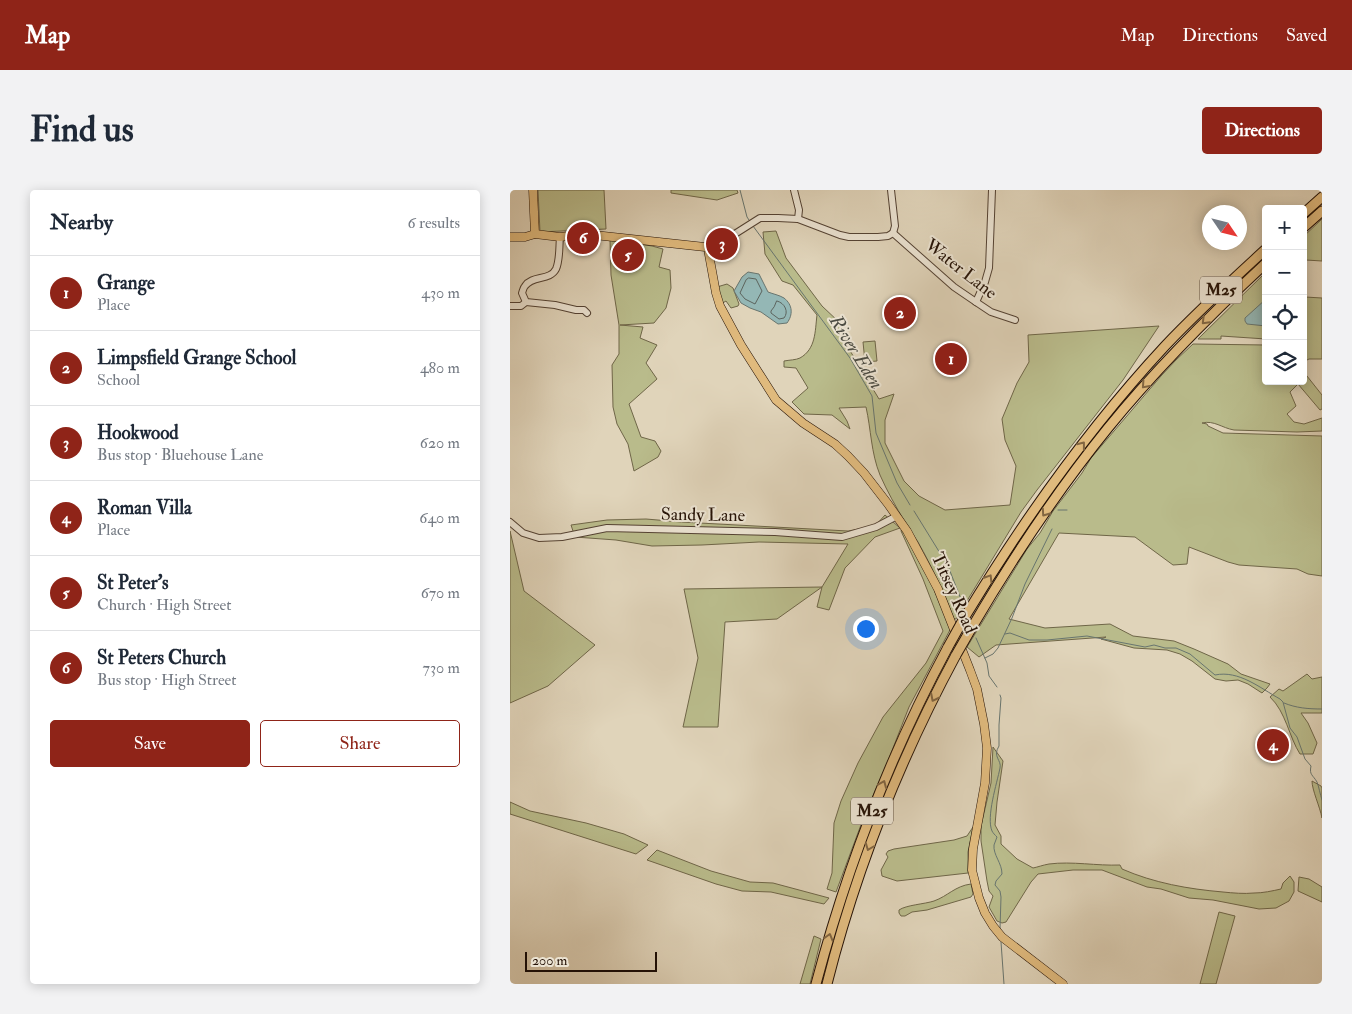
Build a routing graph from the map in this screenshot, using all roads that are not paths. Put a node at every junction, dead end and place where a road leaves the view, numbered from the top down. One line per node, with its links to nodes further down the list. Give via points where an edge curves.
1 (533, 190): 11 (main road)
2 (794, 190): 8 (street)
3 (891, 190): 10 (street)
4 (992, 190): 18 (street, via 989,268)
5 (1322, 197): 6 (highway)
6 (1307, 210)
7 (1322, 211): 9 (highway)
8 (798, 219): 10 (street, via 850,237 878,237); 14 (street, via 760,218)
9 (1307, 224)
10 (893, 233): 18 (street, Water Lane)
11 (535, 234): 12 (main road); 13 (main road)
12 (510, 237)
13 (560, 237): 14 (main road, via 585,234 705,246); 17 (street, via 556,270 525,285 522,293)
14 (708, 249): 22 (main road, Titsey Road, via 720,306 776,400 848,456)
15 (1265, 250): 24 (highway, M25, one-way to 15, bridge, via 842,895 875,803 948,646 1019,531 1065,466 1165,347)
16 (1262, 267): 25 (highway, M25, one-way to 25, bridge, via 1178,349 1109,427 1007,568 956,655 917,731 854,892)
17 (526, 302): 19 (street, via 521,306); 20 (street)
18 (976, 302): 21 (street, Water Lane)
19 (510, 306)
20 (587, 313)
21 (1015, 320)
22 (897, 516): 23 (street, Sandy Lane, via 876,527 842,537 607,528 539,538 523,534); 26 (main road, Titsey Road, via 938,589 981,707 987,768 972,870 980,903 1002,937)
23 (510, 522)
24 (816, 984)
25 (827, 984)
26 (1063, 984)

